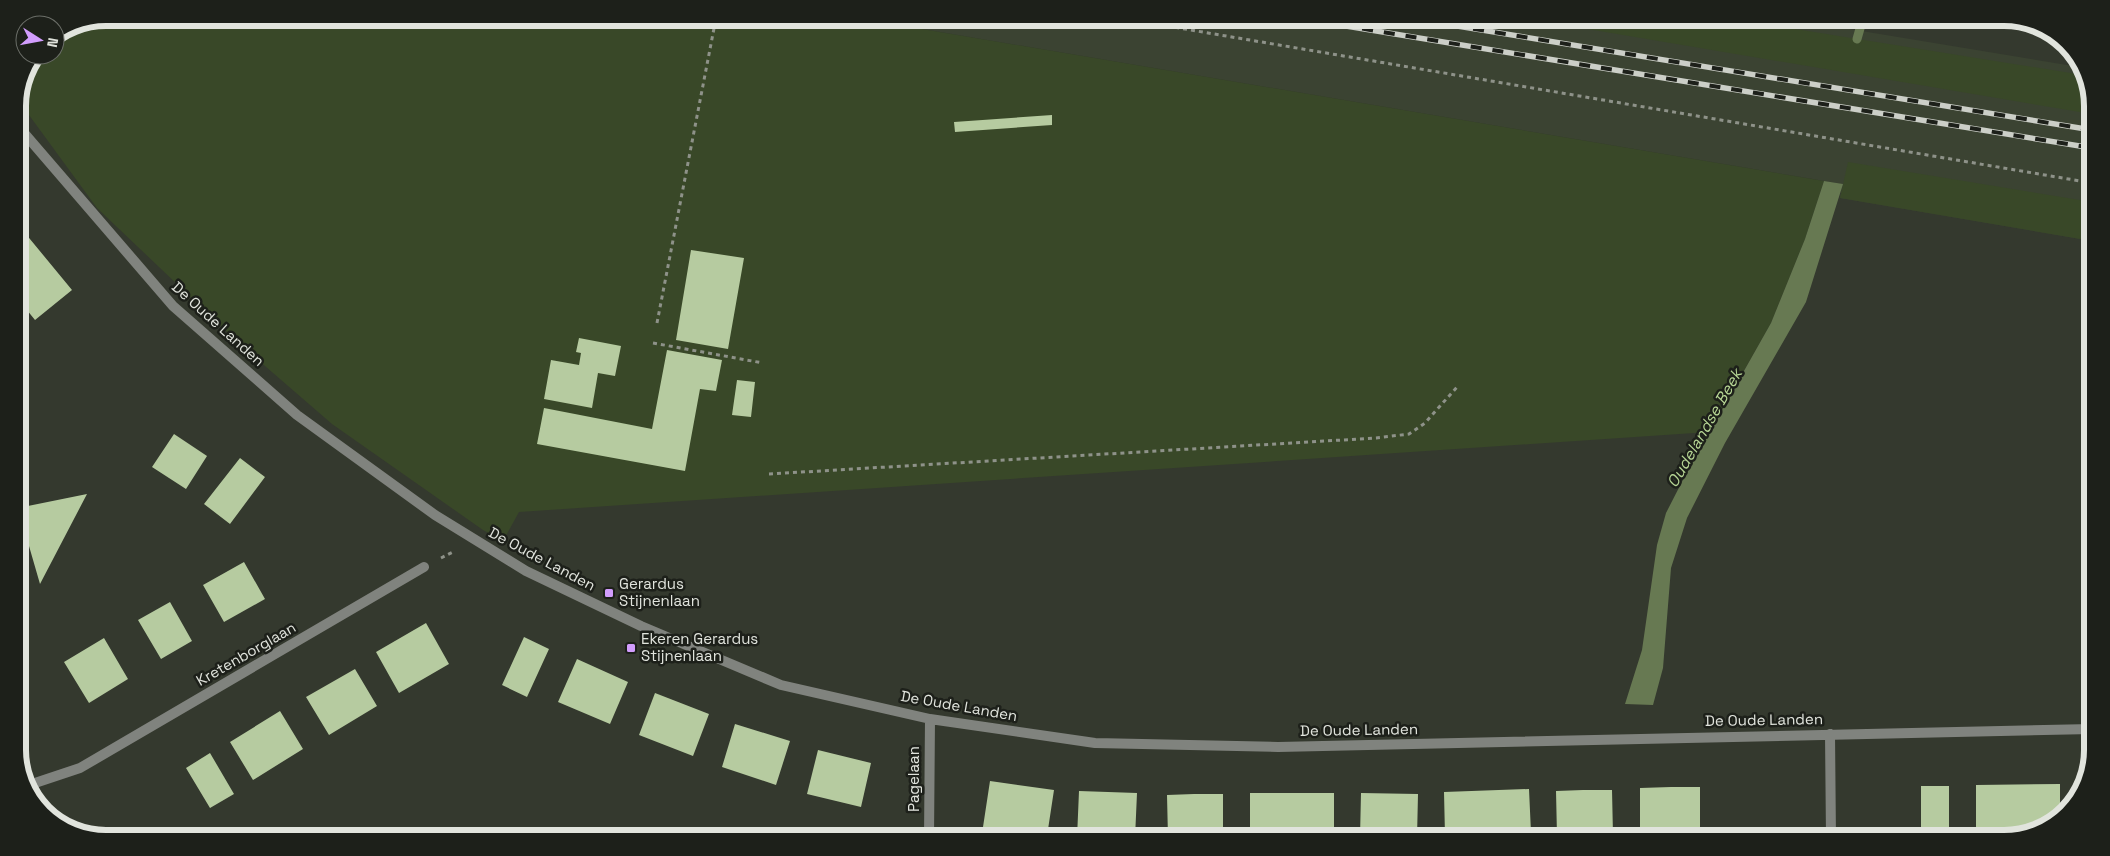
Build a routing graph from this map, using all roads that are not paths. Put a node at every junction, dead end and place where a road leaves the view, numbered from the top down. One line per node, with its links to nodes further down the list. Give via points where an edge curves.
1 (26, 135): 3 (street, De Oude Landen, via 173,306 297,414 475,541 526,571 641,626 781,685)
2 (424, 566): 6 (street, Kretenborglaan, via 80,768)
3 (930, 719): 5 (street, De Oude Landen, via 1095,743 1278,747); 7 (street, Pagelaan)
4 (2084, 729): 5 (street, De Oude Landen)
5 (1830, 734): 8 (street)
6 (34, 783)
7 (929, 830)
8 (1831, 830)

